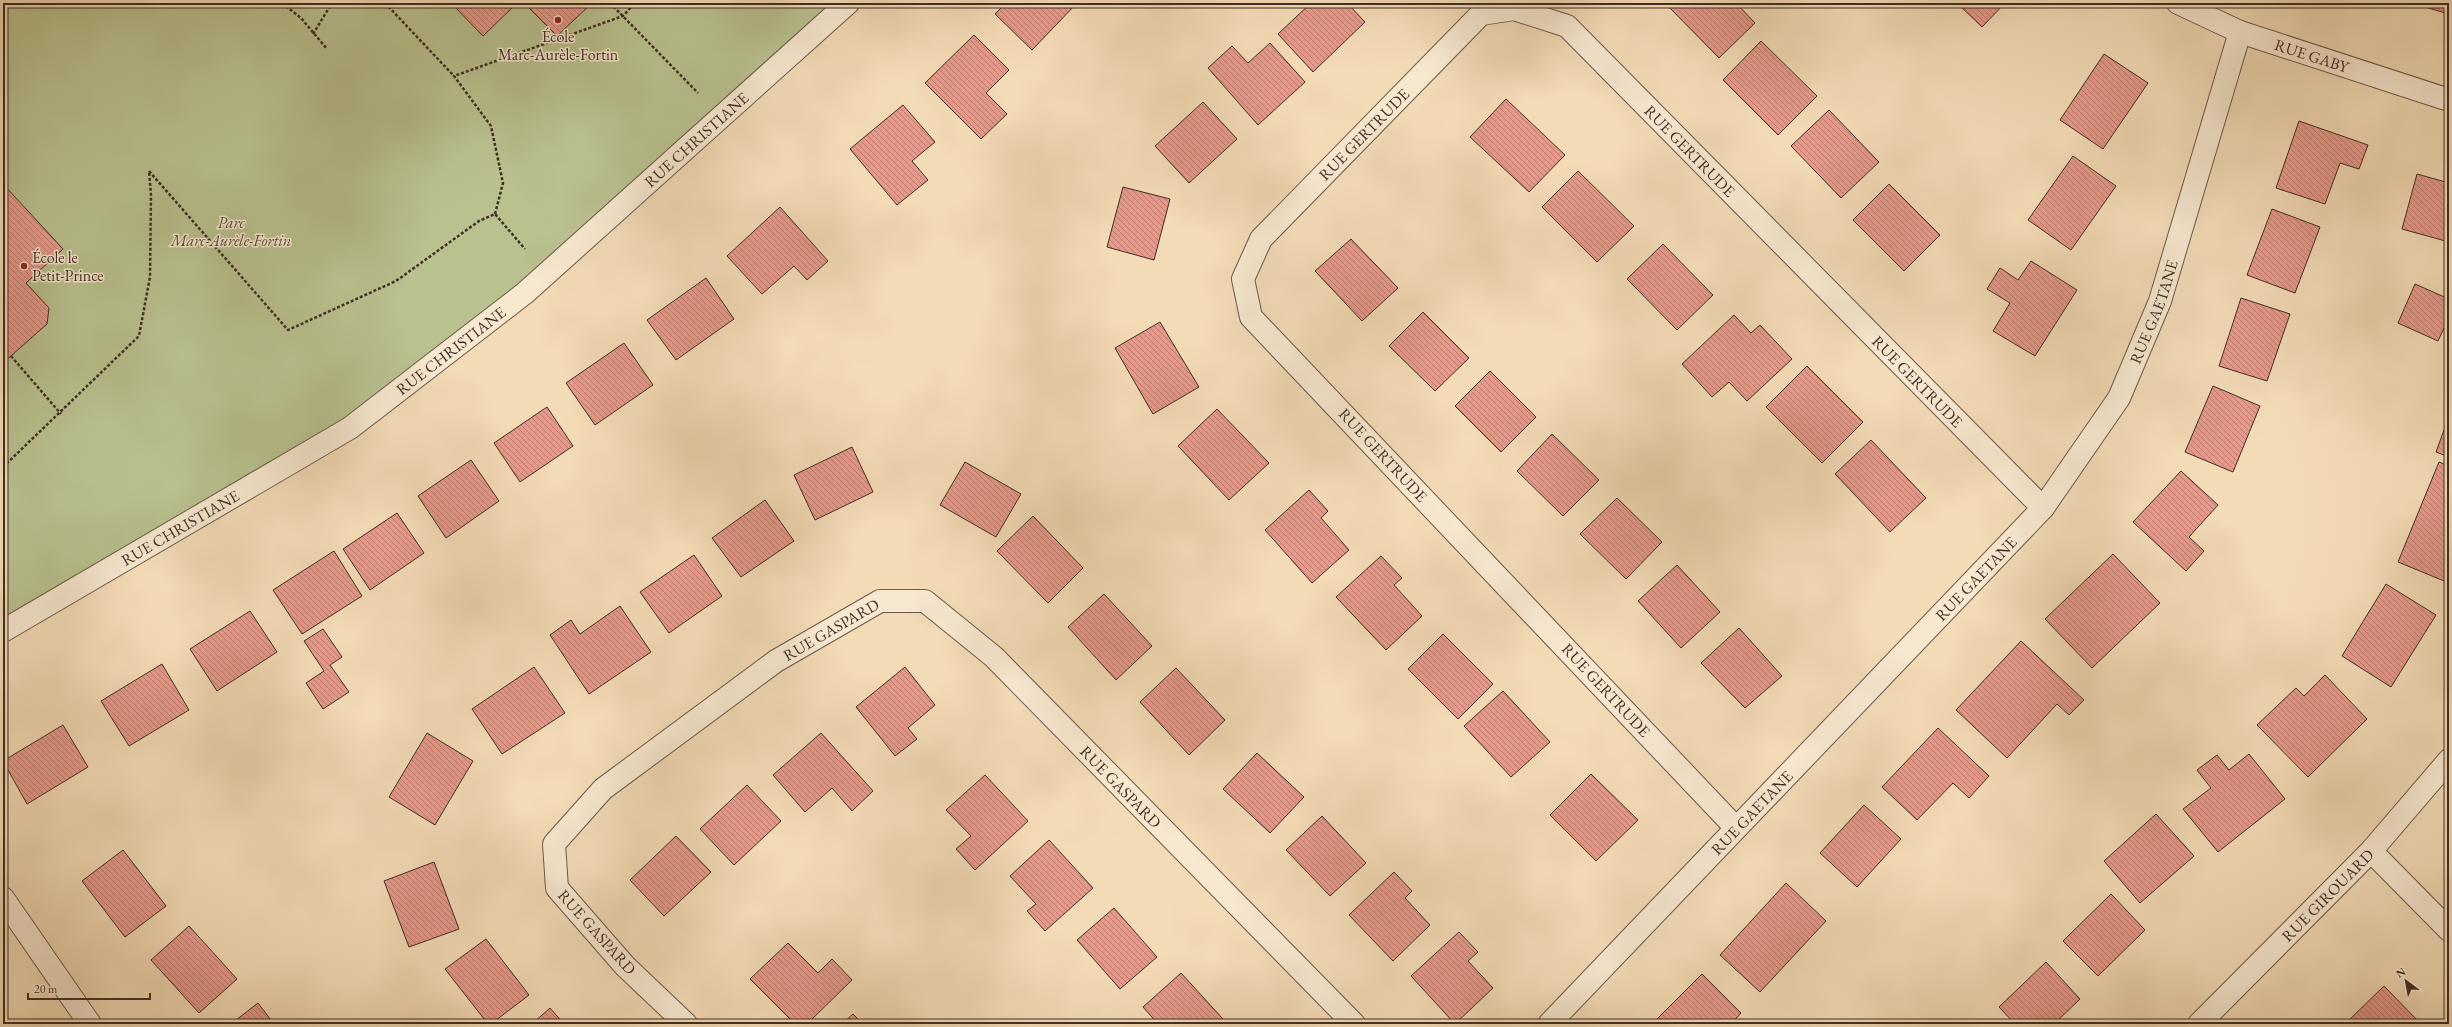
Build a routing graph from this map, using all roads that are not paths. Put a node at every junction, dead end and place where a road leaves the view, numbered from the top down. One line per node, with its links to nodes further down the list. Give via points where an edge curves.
1 (848, 3): 6 (street, RUE CHRISTIANE, via 525,293 350,428)
2 (2178, 3): 3 (street, RUE GABY)
3 (2240, 32): 4 (street, RUE GABY); 5 (street, RUE GAETANE, via 2160,301 2119,398)
4 (2449, 100)
5 (2043, 508): 8 (street, RUE GAETANE); 8 (street, RUE GERTRUDE, via 1567,26 1514,9 1481,14 1262,239 1243,279 1252,316)
6 (3, 632)
7 (2449, 760): 9 (street, RUE GIROUARD)
8 (1736, 828): 15 (street, RUE GAETANE)
9 (2371, 850): 11 (street); 16 (street, RUE GIROUARD)
10 (3, 898): 12 (street)
11 (2449, 930)
12 (90, 1024)
13 (686, 1024): 14 (street, RUE GASPARD, via 625,966 557,888 554,844 603,789 776,661 880,601 925,601 994,657)
14 (1354, 1024)
15 (1549, 1024)
16 (2199, 1024)

